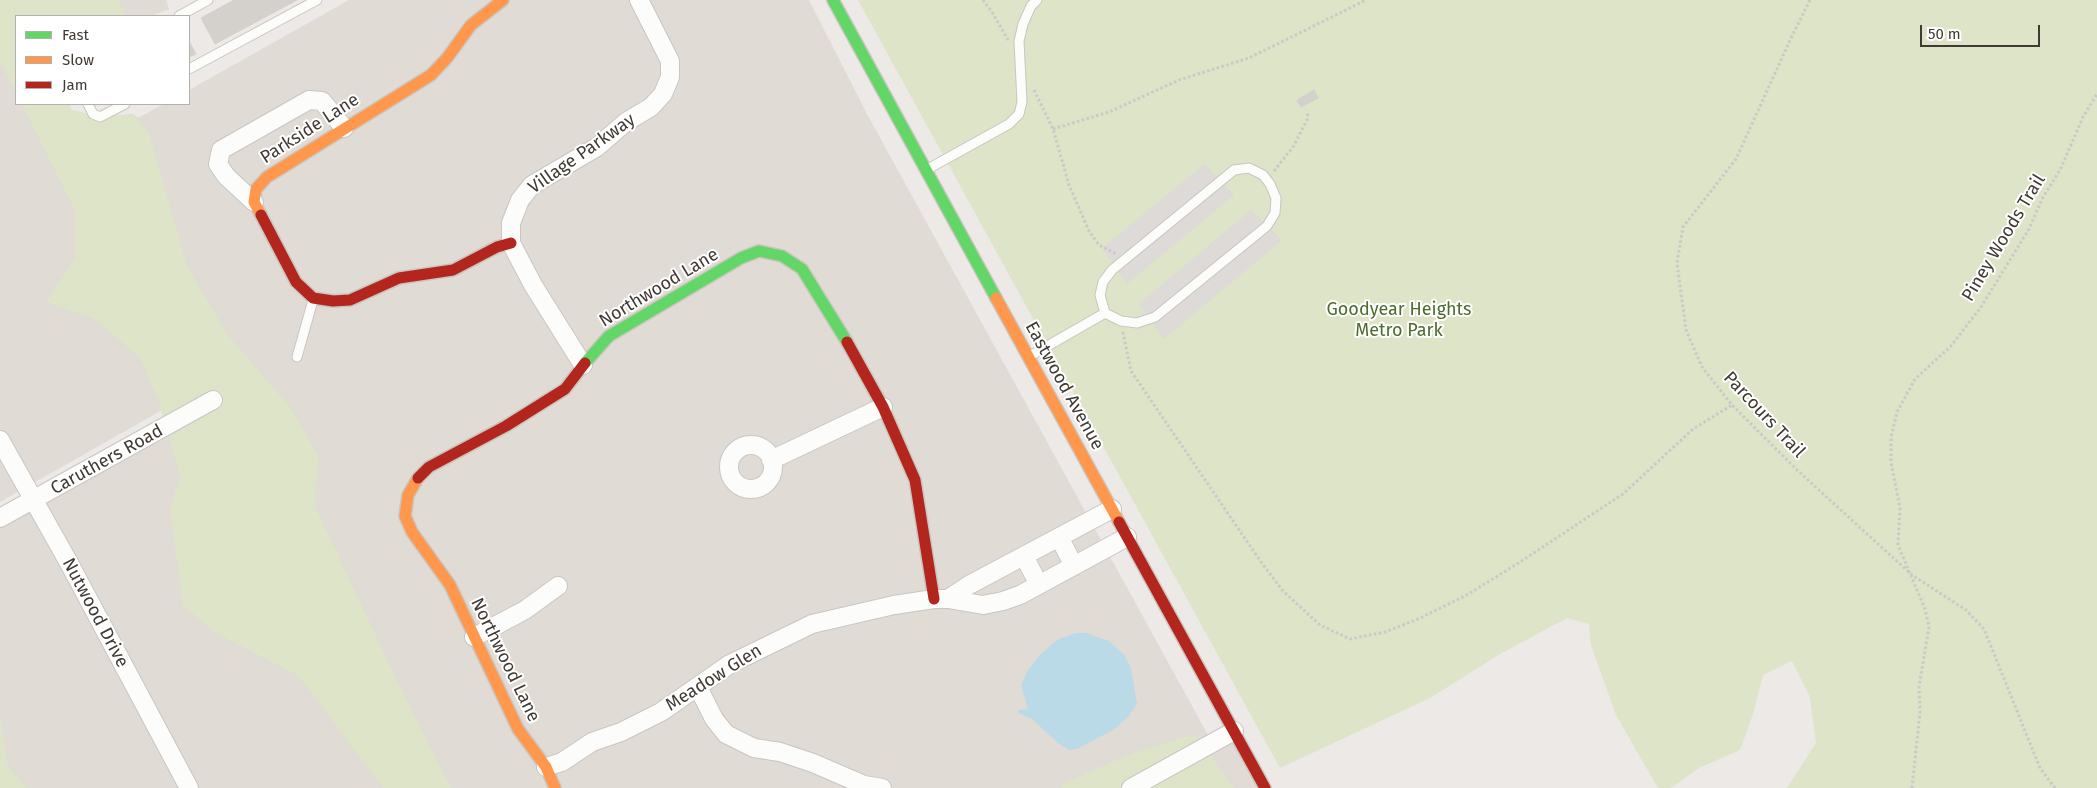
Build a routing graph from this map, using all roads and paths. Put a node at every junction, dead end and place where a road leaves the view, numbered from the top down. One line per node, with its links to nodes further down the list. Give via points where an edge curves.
1 (208, 0): 10 (lane)
2 (317, 0): 12 (lane)
3 (503, 0): 18 (street, Parkside Lane, via 471,25 430,75)
4 (639, 0): 23 (street, Village Parkway, via 670,60 670,77 663,94 597,147 532,185 513,212 509,234)
5 (833, 0): 20 (street, Eastwood Avenue)
6 (983, 0): 11 (path)
7 (1036, 0): 11 (lane, via 1023,24 1019,42)
8 (1366, 0): 19 (path, via 1249,58 1178,80 1109,112)
9 (1810, 0): 32 (path, Parcours Trail, via 1736,159 1683,227 1677,263 1686,330 1702,367)
10 (181, 15)
11 (1020, 62): 20 (lane, via 1022,102 1018,114 1009,124)
12 (190, 68)
13 (1033, 88): 19 (path)
14 (2097, 94): 43 (path, Piney Woods Trail, via 2083,117 2062,168 1995,284 1951,346 1915,379 1897,412 1890,437 1900,508 1898,545)
15 (88, 105): 16 (lane, via 93,114 100,117)
16 (123, 105)
17 (1308, 110): 21 (path, via 1307,120 1293,146)
18 (344, 128): 22 (street, Parkside Lane, via 266,177 256,189); 22 (street, via 322,101 309,100 221,150 218,164)
19 (1053, 129): 24 (path, via 1069,185 1089,231 1099,245)
20 (926, 170): 29 (street, Eastwood Avenue)
21 (1266, 179): 24 (lane, via 1249,168 1234,170); 27 (lane, via 1276,198 1275,213 1267,226 1155,318 1137,323)
22 (254, 202): 25 (street, via 291,275)
23 (512, 243): 25 (street, via 497,246 454,270 399,278 350,300); 30 (street, Village Parkway, via 533,285)
24 (1125, 259): 26 (lane, via 1103,282 1100,295)
25 (313, 298): 28 (lane)
26 (1105, 313): 27 (lane); 29 (lane)
27 (1121, 321): 32 (path, via 1131,371 1261,562 1283,591 1320,625 1350,639 1385,632 1465,596 1623,494 1693,429)
28 (297, 357)
29 (1028, 357): 37 (street, Eastwood Avenue)
30 (583, 365): 33 (street, Northwood Lane, via 610,336 741,258 759,251 782,256 802,269); 47 (street, Northwood Lane, via 565,389 550,400 429,467 414,481 405,516 412,532 450,585)
31 (213, 400): 36 (street, Caruthers Road)
32 (1732, 404): 43 (path, Parcours Trail, via 1797,470)
33 (882, 408): 35 (street); 46 (street, Northwood Lane, via 915,480)
34 (0, 440): 36 (street, Nutwood Drive)
35 (770, 460)
36 (33, 502): 38 (street, Caruthers Road); 51 (street, Nutwood Drive, via 69,562)
37 (1112, 509): 39 (street, Meadow Glen); 40 (street, Eastwood Avenue)
38 (0, 518)
39 (1058, 537): 41 (street, Meadow Glen); 42 (street)
40 (1127, 537): 42 (street, Meadow Glen); 49 (street, Eastwood Avenue)
41 (1024, 556): 44 (street); 46 (street, Meadow Glen)
42 (1074, 566): 44 (street, Meadow Glen)
43 (1912, 575): 56 (path, Piney Woods Trail, via 1929,628 1919,687 1920,712); 57 (path, Parcours Trail, via 1966,610 1984,629 2040,768)
44 (1039, 585): 46 (street, Meadow Glen, via 1020,595 983,605)
45 (558, 586): 47 (street, via 525,610)
46 (941, 599): 48 (street, Meadow Glen, via 894,605 812,624 730,664)
47 (474, 637): 50 (street, Northwood Lane, via 518,728)
48 (698, 686): 50 (street, Meadow Glen, via 661,712 592,742 562,762); 53 (street, via 714,720 726,734 754,748 780,752 864,785)
49 (1234, 731): 54 (street); 55 (street, Eastwood Avenue)
50 (546, 767): 52 (street, Northwood Lane)
51 (189, 788)
52 (555, 788)
53 (882, 788)
54 (1131, 788)
55 (1265, 788)
56 (1912, 788)
57 (2055, 788)

